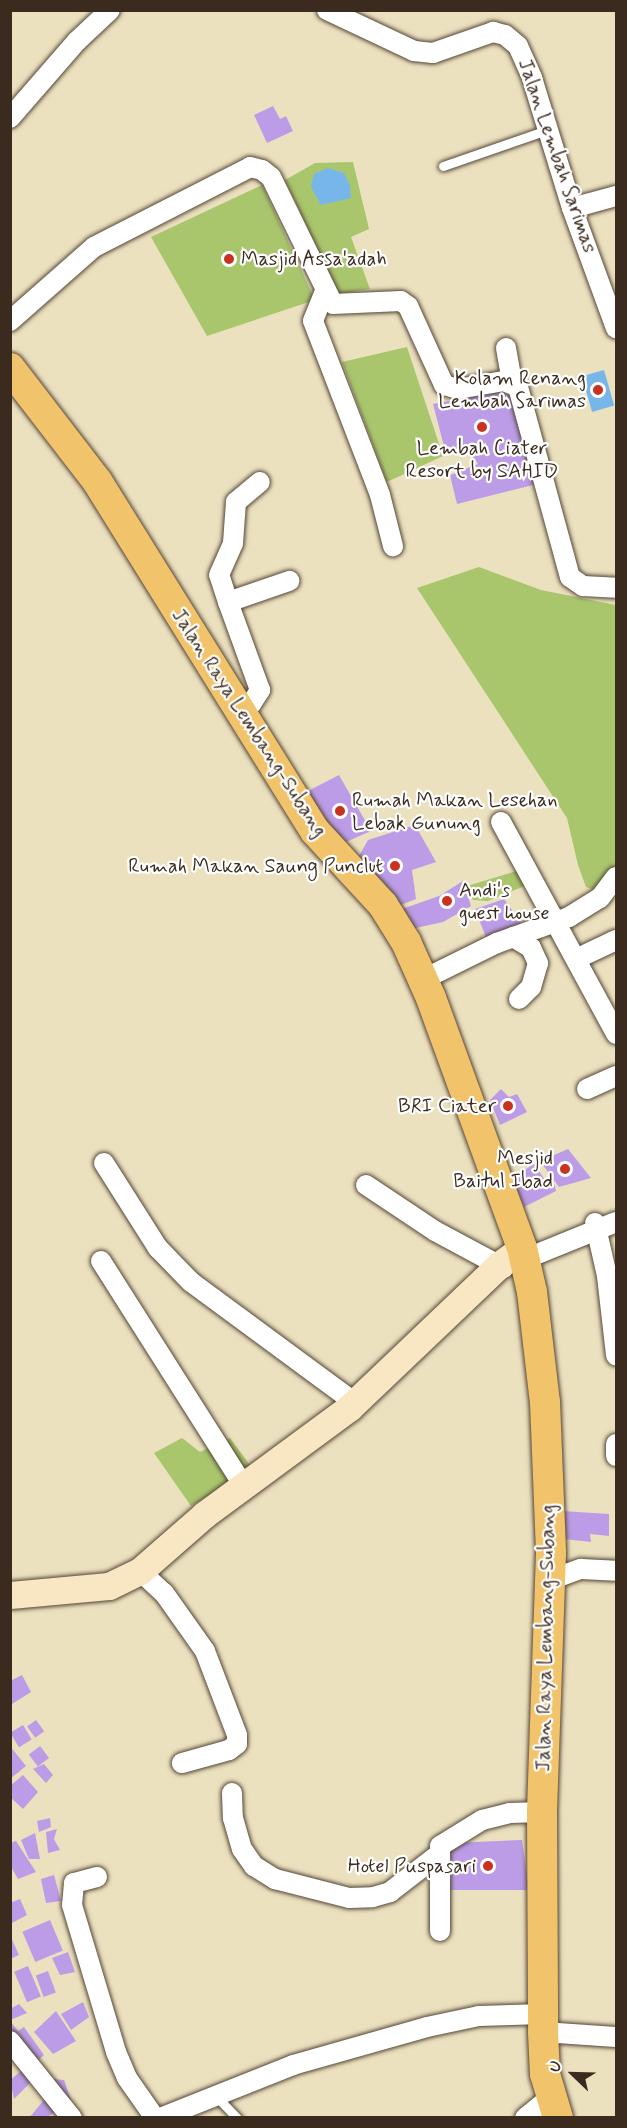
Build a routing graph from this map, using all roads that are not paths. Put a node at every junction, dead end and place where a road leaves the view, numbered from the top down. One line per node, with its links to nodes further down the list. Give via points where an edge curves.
1 (111, 10): 3 (street, via 77,41)
2 (327, 10): 4 (street, Jalan Lembah Sarimas, via 414,51 433,53 493,32 505,35 518,46)
3 (10, 118)
4 (547, 130): 5 (lane); 7 (street, Jalan Lembah Sarimas)
5 (443, 166)
6 (616, 196): 7 (street)
7 (572, 208): 10 (street, Jalan Lembah Sarimas)
8 (325, 291): 9 (street, via 271,177 250,167 94,247); 13 (street, via 338,306 401,301 408,306 439,377 451,388); 15 (street, via 313,321 380,495)
9 (10, 321)
10 (616, 328)
11 (506, 348): 13 (street)
12 (10, 368): 19 (main road, Jalan Raya Lembang-Subang, via 97,481)
13 (512, 382): 17 (street, via 518,387 533,435 570,577 583,586)
14 (260, 482): 18 (street, via 236,502 233,543 219,575)
15 (393, 546)
16 (289, 581): 18 (street)
17 (616, 588)
18 (228, 602): 19 (street, via 260,690)
19 (240, 712): 26 (main road, Jalan Raya Lembang-Subang, via 315,831 383,905 406,942)
20 (501, 822): 22 (street)
21 (616, 877): 22 (street, via 600,898)
22 (555, 921): 23 (street); 25 (street)
23 (513, 937): 26 (street); 27 (street, via 531,948 538,963 531,987)
24 (616, 940): 25 (street)
25 (576, 959): 28 (street)
26 (422, 980): 36 (main road, Jalan Raya Lembang-Subang)
27 (519, 999)
28 (616, 1034)
29 (616, 1076): 30 (street)
30 (587, 1089)
31 (104, 1163): 38 (street, via 158,1248 191,1282)
32 (366, 1185): 36 (street, via 435,1231)
33 (616, 1222): 34 (street)
34 (597, 1227): 36 (street, via 579,1224); 37 (street)
35 (101, 1262): 41 (street)
36 (508, 1262): 38 (street); 42 (main road, Jalan Raya Lembang-Subang, via 545,1402)
37 (616, 1355)
38 (355, 1403): 41 (street, via 290,1455)
39 (616, 1444): 40 (street)
40 (616, 1456)
41 (243, 1485): 43 (street)
42 (551, 1567): 44 (street); 48 (main road, Jalan Raya Lembang-Subang)
43 (140, 1571): 45 (street, via 109,1586); 46 (street, via 164,1593 205,1651 237,1735 237,1744 229,1750)
44 (616, 1571)
45 (10, 1595)
46 (183, 1763)
47 (232, 1793): 49 (street, via 233,1818 242,1849 254,1866 275,1879 349,1898 373,1897 390,1892)
48 (542, 1812): 49 (street, via 510,1813 482,1820 447,1839); 52 (main road, Jalan Raya Lembang-Subang)
49 (438, 1855): 51 (street)
50 (97, 1877): 58 (street, via 74,1883 72,1905 116,2052 127,2078)
51 (440, 1931)
52 (543, 2023): 53 (street); 55 (street, via 479,2016 427,2027 293,2065); 56 (main road, Jalan Raya Lembang-Subang)
53 (616, 2037)
54 (10, 2041): 57 (street)
55 (213, 2094): 59 (street); 60 (lane)
56 (554, 2108): 61 (street)
57 (72, 2118)
58 (155, 2118)
59 (160, 2118)
60 (237, 2118)
61 (525, 2118)

